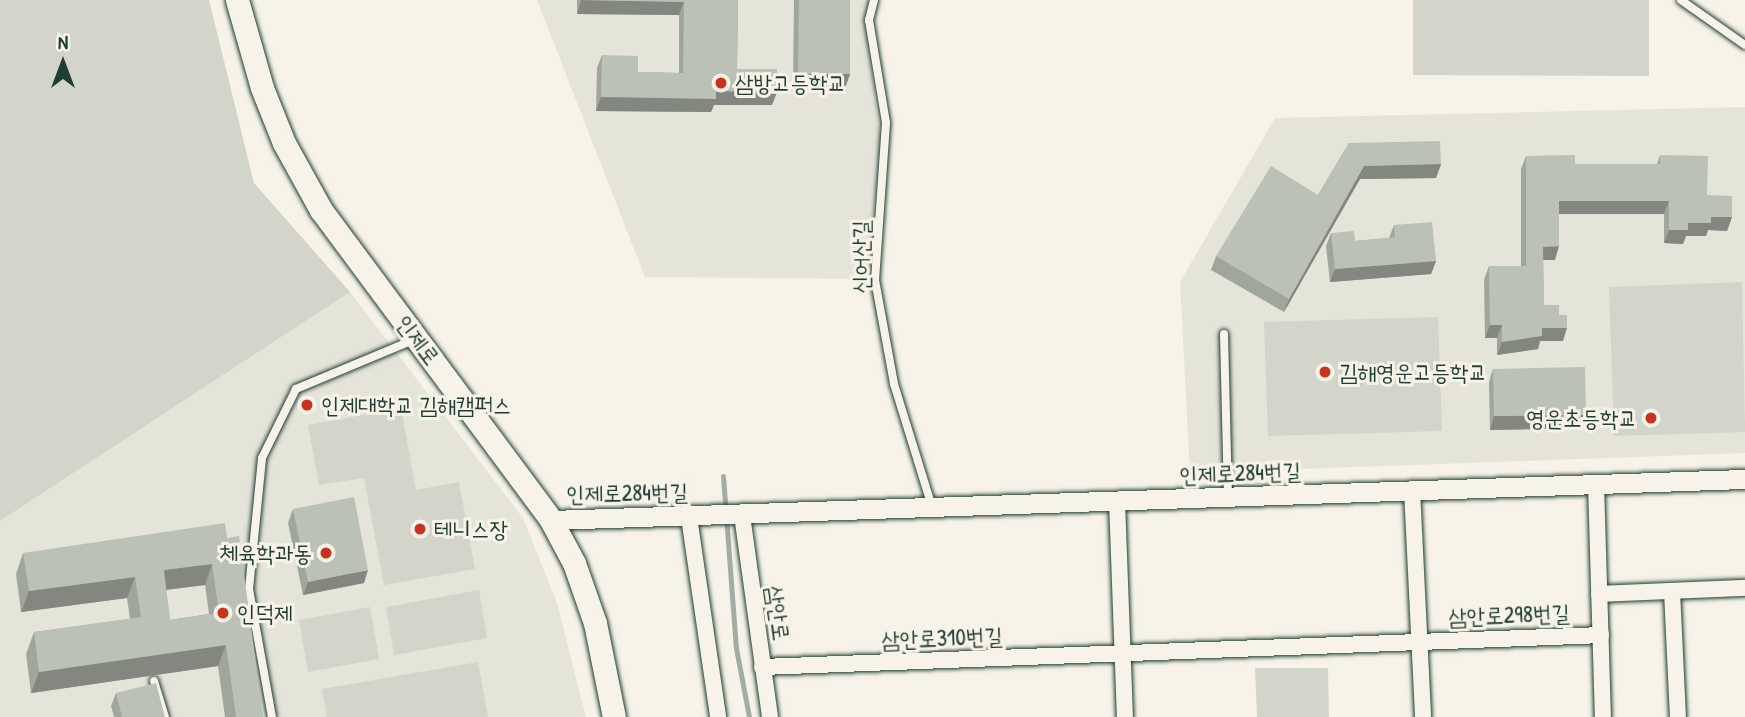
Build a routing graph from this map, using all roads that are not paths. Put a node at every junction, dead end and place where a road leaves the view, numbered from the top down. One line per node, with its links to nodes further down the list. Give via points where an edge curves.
1 (237, 0): 6 (main road, 인제로, via 262,88 284,142 321,210)
2 (874, 0): 12 (lane, 신어산길, via 869,20 886,122 875,280 894,384)
3 (1681, 0): 4 (lane)
4 (1745, 46)
5 (1224, 334): 10 (lane)
6 (416, 338): 15 (main road, 인제로); 25 (lane, via 296,388 262,458 249,589)
7 (1745, 479): 8 (street, 인제로284번길)
8 (1596, 484): 9 (street, 인제로284번길); 18 (street)
9 (1412, 490): 10 (street, 인제로284번길); 20 (street, 삼안로298번길)
10 (1228, 498): 11 (street, 인제로284번길)
11 (1117, 501): 12 (street, 인제로284번길); 21 (street)
12 (933, 510): 13 (street, 인제로284번길)
13 (740, 515): 14 (street, 인제로284번길); 22 (street, 삼안로)
14 (696, 516): 15 (street, 인제로284번길); 27 (street)
15 (551, 520): 26 (main road, 인제로, via 574,563 595,623)
16 (1745, 587): 17 (street)
17 (1672, 591): 18 (street); 32 (street)
18 (1599, 594): 19 (street)
19 (1601, 635): 20 (street, 삼안로298번길); 31 (street)
20 (1419, 641): 21 (street, 삼안로310번길); 30 (street, 삼안로298번길)
21 (1123, 654): 22 (street, 삼안로310번길); 29 (street)
22 (762, 667): 28 (street, 삼안로)
23 (154, 681): 24 (lane)
24 (165, 717)
25 (272, 717)
26 (614, 717)
27 (718, 717)
28 (770, 717)
29 (1125, 717)
30 (1423, 717)
31 (1603, 717)
32 (1678, 717)

